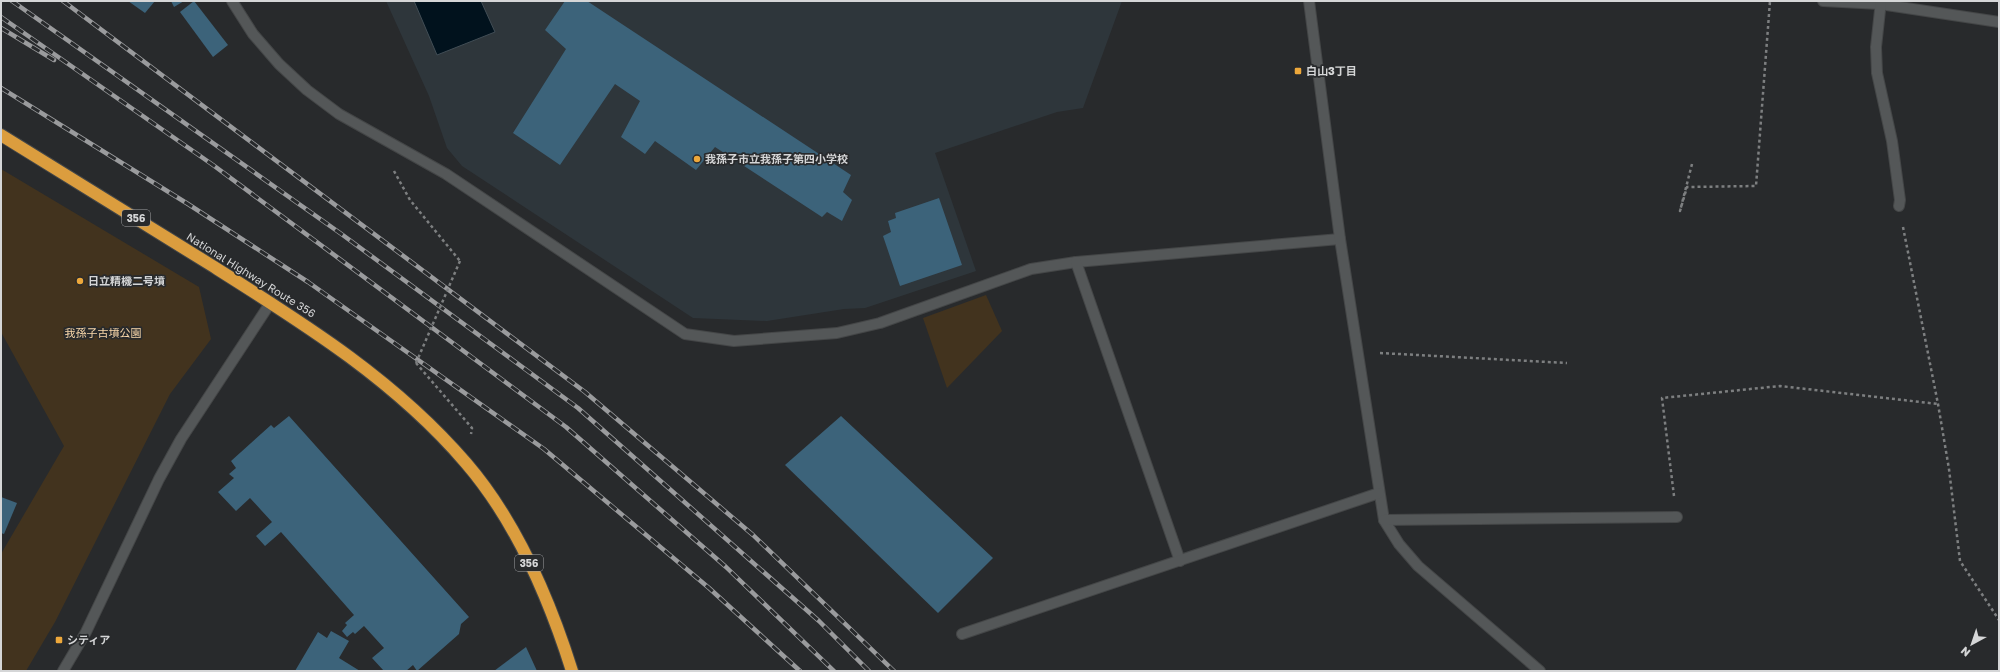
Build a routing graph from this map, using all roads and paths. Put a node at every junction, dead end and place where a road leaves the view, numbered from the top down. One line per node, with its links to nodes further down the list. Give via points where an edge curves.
1 (232, 1): 12 (street, via 253,34 279,64 307,90 339,114 446,174 685,334 734,341 837,333 880,323 1031,269)
2 (1309, 1): 11 (street)
3 (1770, 1): 8 (path, via 1756,186 1687,187 1680,211)
4 (1822, 1): 5 (street)
5 (1880, 3): 6 (street); 10 (street, via 1876,47 1877,73 1892,141)
6 (1999, 22)
7 (1, 135): 13 (highway, National Highway Route 356 / 356)
8 (1692, 164)
9 (410, 200): 15 (path, bridge, via 460,261)
10 (1899, 206): 17 (path)
11 (1340, 239): 12 (street); 14 (street)
12 (1076, 262): 21 (street)
13 (271, 302): 24 (street, via 181,438 86,632); 25 (highway, National Highway Route 356 / 356, via 333,343 381,381 430,423 467,464 494,500 522,548 544,595)
14 (1357, 352): 16 (path); 18 (street)
15 (416, 363)
16 (1566, 363)
17 (1938, 404): 19 (path, via 1780,386 1662,398); 22 (path, via 1960,561)
18 (1379, 493): 20 (street); 21 (street)
19 (1677, 517): 20 (street)
20 (1384, 520): 26 (street, via 1399,544 1418,566)
21 (1180, 561): 23 (street)
22 (1999, 620)
23 (962, 634)
24 (63, 671)
25 (572, 671)
26 (1538, 671)

